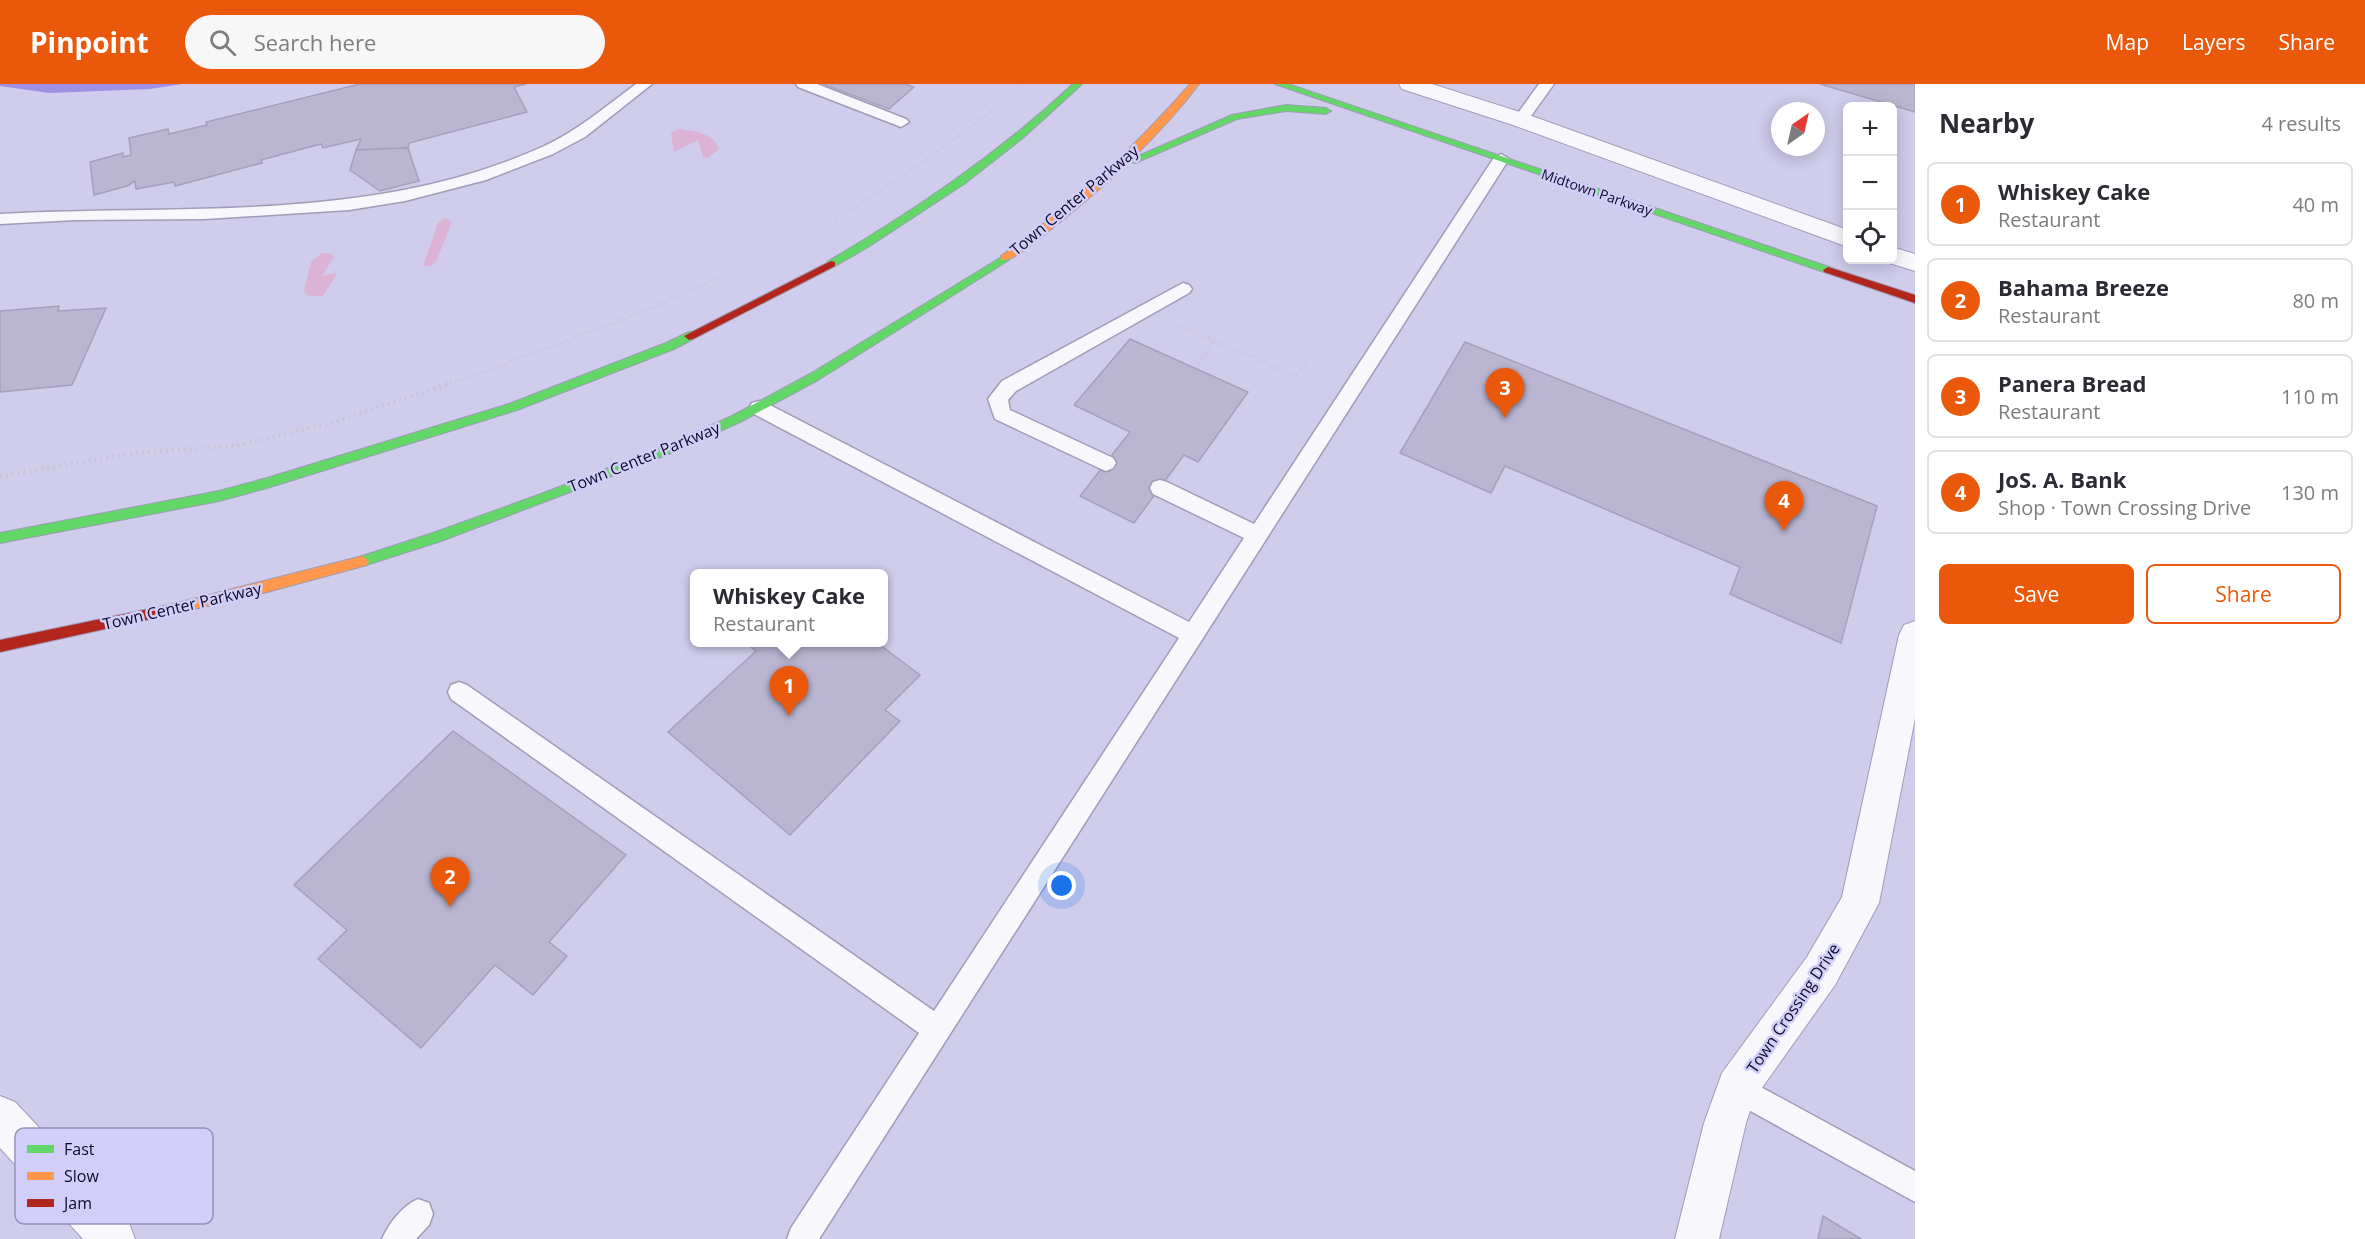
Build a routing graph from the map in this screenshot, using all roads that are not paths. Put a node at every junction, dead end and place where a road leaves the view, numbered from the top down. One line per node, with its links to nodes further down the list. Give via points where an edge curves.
1 (645, 84): 13 (lane, via 579,134 554,147 480,176 405,196 349,206)
2 (803, 84): 10 (lane)
3 (1078, 84): 23 (main road, via 999,154 886,232 670,346 513,407 267,483 219,496)
4 (1195, 84): 12 (main road, Town Center Parkway)
5 (1280, 84): 8 (main road, Midtown Parkway)
6 (1410, 84): 9 (street)
7 (1547, 84): 9 (lane)
8 (1368, 114): 11 (main road, Midtown Parkway); 12 (main road, via 1286,108 1235,117)
9 (1521, 120): 14 (street)
10 (901, 122)
11 (1501, 159): 18 (main road, Midtown Parkway); 22 (lane)
12 (1117, 168): 19 (main road, Town Center Parkway, via 1035,237 975,280)
13 (0, 219)
14 (1843, 237)
15 (1897, 256): 16 (street)
16 (1915, 263)
17 (1183, 289): 20 (lane, via 1009,386 998,399 1002,414)
18 (1915, 299)
19 (759, 408): 24 (lane); 26 (main road, Town Center Parkway, via 619,469 356,563 170,610)
20 (1106, 463)
21 (1160, 489): 22 (lane)
22 (1258, 535): 24 (lane)
23 (0, 538)
24 (1194, 635): 28 (lane)
25 (1915, 635): 29 (street, Town Crossing Drive, via 1860,903 1821,971)
26 (0, 646)
27 (459, 692): 28 (lane)
28 (938, 1030): 37 (lane)
29 (1737, 1088): 32 (lane); 38 (street, Town Crossing Drive)
30 (0, 1117): 31 (street)
31 (15, 1133)
32 (1915, 1187)
33 (418, 1214): 36 (lane)
34 (99, 1224): 35 (street)
35 (113, 1239)
36 (398, 1239)
37 (802, 1239)
38 (1697, 1239)

